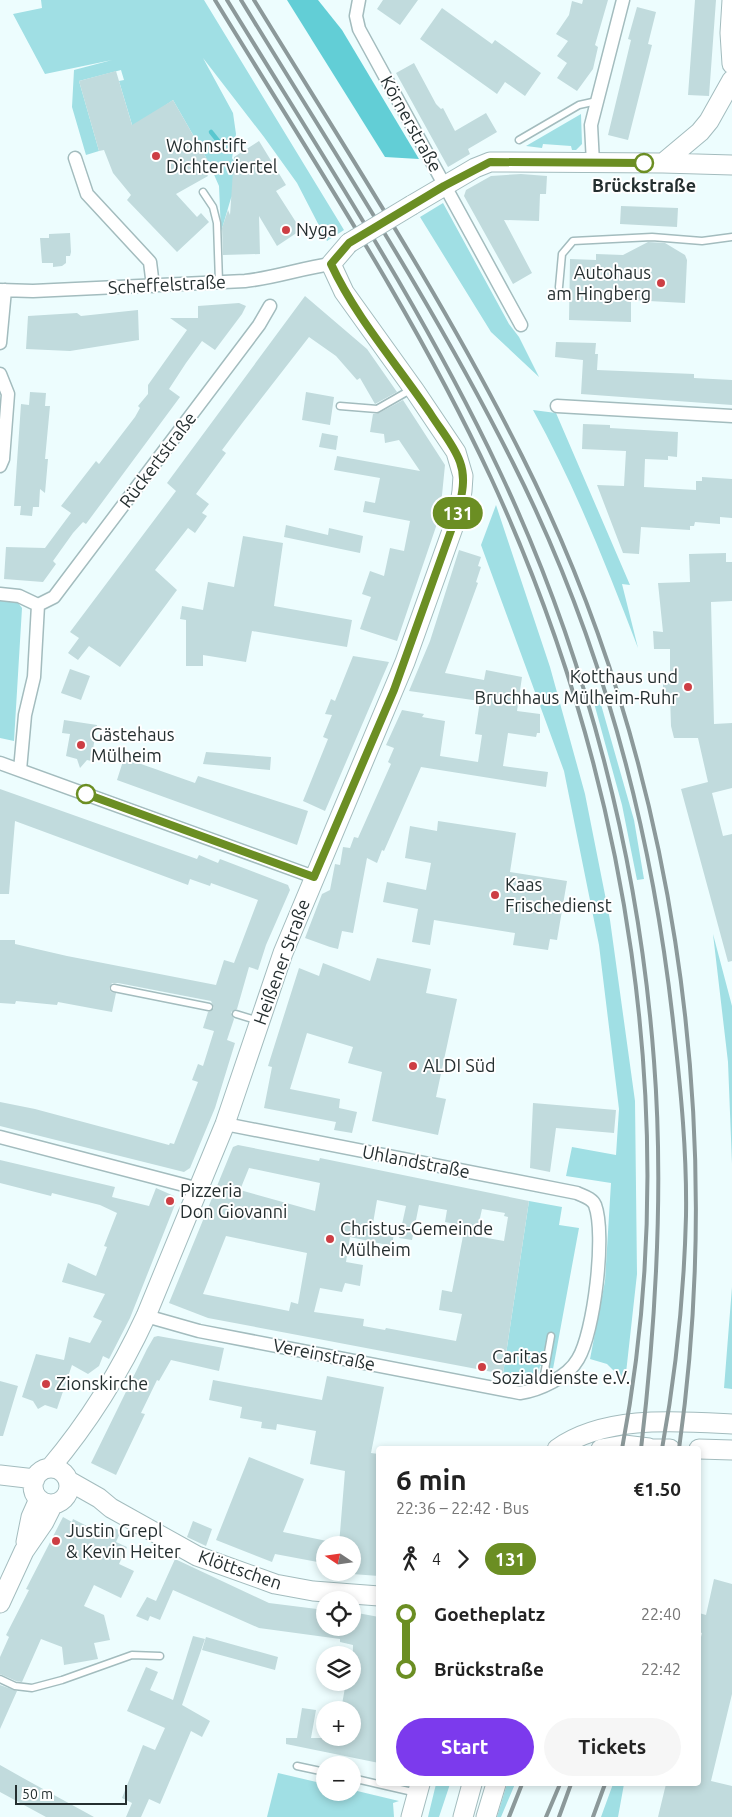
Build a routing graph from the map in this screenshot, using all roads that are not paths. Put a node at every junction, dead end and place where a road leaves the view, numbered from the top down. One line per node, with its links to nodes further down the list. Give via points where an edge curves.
1 (359, 0): 12 (street, Körnerstraße, via 356,16 359,29)
2 (623, 0): 6 (street)
3 (732, 0): 4 (street)
4 (732, 64)
5 (732, 80): 10 (street, via 709,121)
6 (597, 101): 7 (lane, via 579,105); 9 (street, via 592,124)
7 (520, 140)
8 (75, 158): 17 (street, via 87,194 150,262)
9 (593, 163): 10 (street); 12 (street, via 490,162)
10 (663, 163): 11 (street)
11 (732, 165)
12 (444, 186): 15 (street, bridge, via 349,243); 21 (street, Körnerstraße)
13 (202, 192): 16 (lane, via 213,207 217,223)
14 (732, 238): 18 (lane, via 702,241 652,236 573,240 562,254)
15 (331, 264): 16 (street, Scheffelstraße, via 269,279); 24 (street, Heißener Straße, via 344,292)
16 (219, 282): 17 (street, Scheffelstraße)
17 (153, 286): 19 (street, Scheffelstraße)
18 (559, 287)
19 (2, 290): 22 (street)
20 (270, 306): 30 (street, Rückertstraße, via 54,596)
21 (521, 325)
22 (0, 343)
23 (0, 374): 28 (street, via 8,394)
24 (413, 388): 25 (lane, via 377,409); 33 (street, Heißener Straße, via 460,462 462,491 458,511 394,690)
25 (340, 406)
26 (557, 406): 27 (street)
27 (732, 416)
28 (0, 466)
29 (0, 594): 30 (street, via 19,596)
30 (38, 605): 32 (street, via 34,677 25,715)
31 (0, 763): 32 (street)
32 (20, 770): 33 (street)
33 (314, 877): 37 (street, Heißener Straße, via 283,953)
34 (114, 988): 35 (lane)
35 (209, 1007)
36 (236, 1014): 37 (lane)
37 (260, 1022): 38 (street, Heißener Straße)
38 (225, 1124): 40 (street, Heißener Straße); 41 (street, Uhlandstraße, via 576,1193 594,1203)
39 (0, 1137): 40 (street)
40 (199, 1189): 42 (street, Heißener Straße)
41 (597, 1214): 44 (street, Vereinstraße, via 597,1278 584,1348 570,1369)
42 (146, 1316): 44 (street, Vereinstraße, via 198,1331 503,1390 520,1393); 53 (street, Heißener Straße)
43 (552, 1336): 44 (lane)
44 (542, 1386)
45 (732, 1424): 46 (street, via 638,1423 589,1432)
46 (563, 1446)
47 (618, 1446): 48 (street)
48 (632, 1446)
49 (701, 1449): 50 (street)
50 (732, 1450)
51 (0, 1475): 53 (street, Klöttschen)
52 (0, 1484): 53 (street, Klöttschen)
53 (51, 1487): 54 (street, Klöttschen, via 99,1498 111,1508 198,1556 275,1584 313,1591); 55 (street, Heißener Straße, via 44,1522 24,1551)
54 (376, 1596)
55 (0, 1603)
56 (160, 1656): 57 (lane, via 132,1655 32,1688 15,1686)
57 (0, 1679)
58 (297, 1766): 59 (lane)
59 (316, 1770)
60 (361, 1779): 61 (lane)
61 (376, 1782)
62 (406, 1786): 65 (lane)
63 (471, 1786): 67 (street)
64 (495, 1786): 68 (street)
65 (419, 1788): 66 (street)
66 (411, 1817)
67 (463, 1817)
68 (486, 1817)

